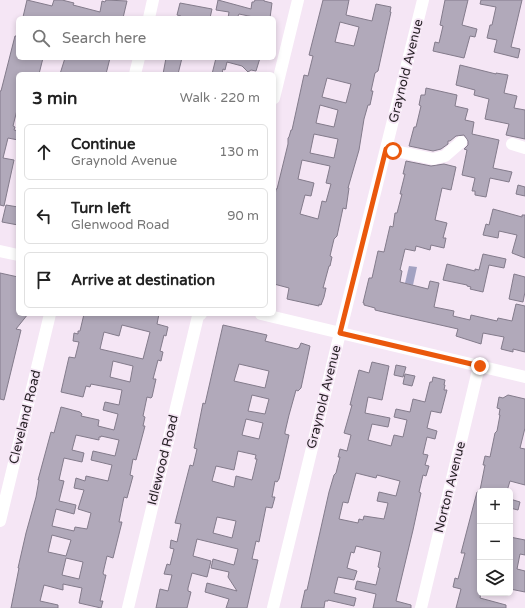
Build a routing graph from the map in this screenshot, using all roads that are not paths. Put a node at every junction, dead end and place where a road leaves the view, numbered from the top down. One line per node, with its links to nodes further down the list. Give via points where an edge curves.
1 (153, 0): 4 (street)
2 (298, 0): 7 (street)
3 (423, 0): 11 (street, Graynold Avenue)
4 (149, 16)
5 (138, 60): 6 (street)
6 (136, 72)
7 (276, 90)
8 (461, 142): 11 (street, via 444,156 433,159)
9 (512, 144): 10 (street)
10 (525, 148)
11 (386, 149): 17 (street, Graynold Avenue)
12 (0, 251): 13 (street)
13 (16, 255)
14 (50, 316): 20 (street, Cleveland Road)
15 (198, 316): 21 (street, Idlewood Road)
16 (269, 316): 17 (street)
17 (340, 333): 18 (street); 22 (street, Graynold Avenue)
18 (480, 366): 19 (street); 23 (street, Norton Avenue)
19 (525, 376)
20 (0, 521)
21 (128, 608)
22 (273, 608)
23 (421, 608)

